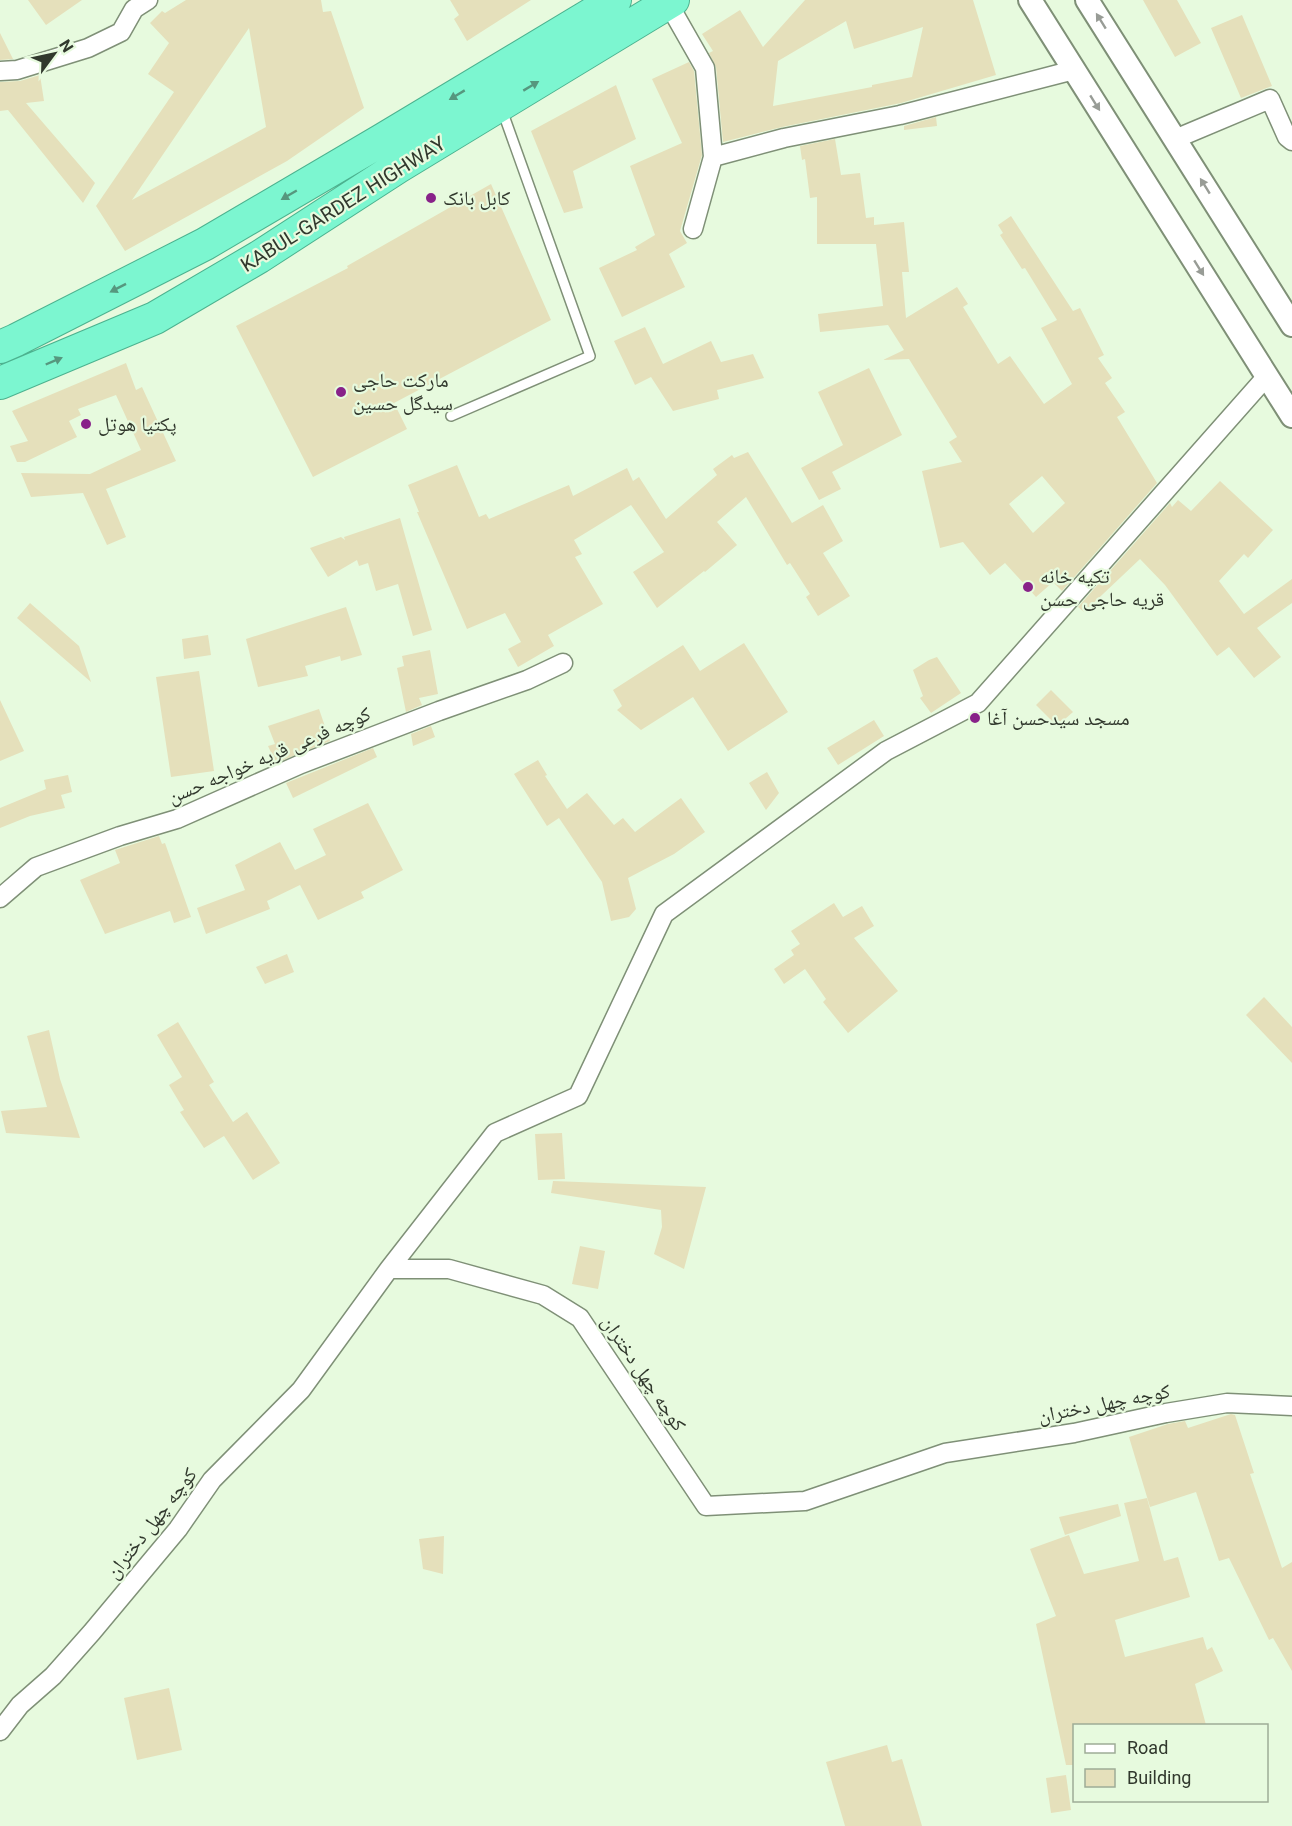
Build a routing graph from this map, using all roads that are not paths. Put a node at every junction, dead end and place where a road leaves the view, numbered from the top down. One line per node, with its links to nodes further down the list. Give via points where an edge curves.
1 (148, 0): 7 (street, via 134,9 121,32 88,48 17,70)
2 (615, 0): 14 (highway, KABUL-GARDEZ HIGHWAY, one-way to 14, via 206,243)
3 (1030, 0): 6 (street)
4 (1088, 0): 9 (street, one-way to 4)
5 (671, 1): 8 (highway, KABUL-GARDEZ HIGHWAY, one-way to 5); 11 (street, via 705,68)
6 (1074, 70): 11 (street); 15 (street, one-way to 15)
7 (0, 71)
8 (500, 105): 16 (highway, KABUL-GARDEZ HIGHWAY, one-way to 8, via 155,318); 17 (lane, via 590,356)
9 (1175, 139): 10 (street, via 1270,99); 13 (street, one-way to 9)
10 (1292, 141)
11 (713, 157): 12 (street)
12 (693, 229)
13 (1292, 325)
14 (0, 346)
15 (1267, 376): 18 (street); 21 (street, via 978,703 886,751 664,914 578,1096 495,1133)
16 (0, 383)
17 (451, 416)
18 (1292, 416)
19 (563, 663): 20 (street, کوچه فرعی قریه خواجه حسن, via 301,764 177,819 36,867)
20 (0, 898)
21 (389, 1269): 22 (street, کوچه چهل دختران, via 449,1269 543,1295 580,1318 706,1506 805,1501 945,1453 1074,1434 1227,1403); 23 (street, کوچه چهل دختران, via 300,1390 212,1480 92,1632 53,1676 20,1705)
22 (1292, 1406)
23 (0, 1731)

